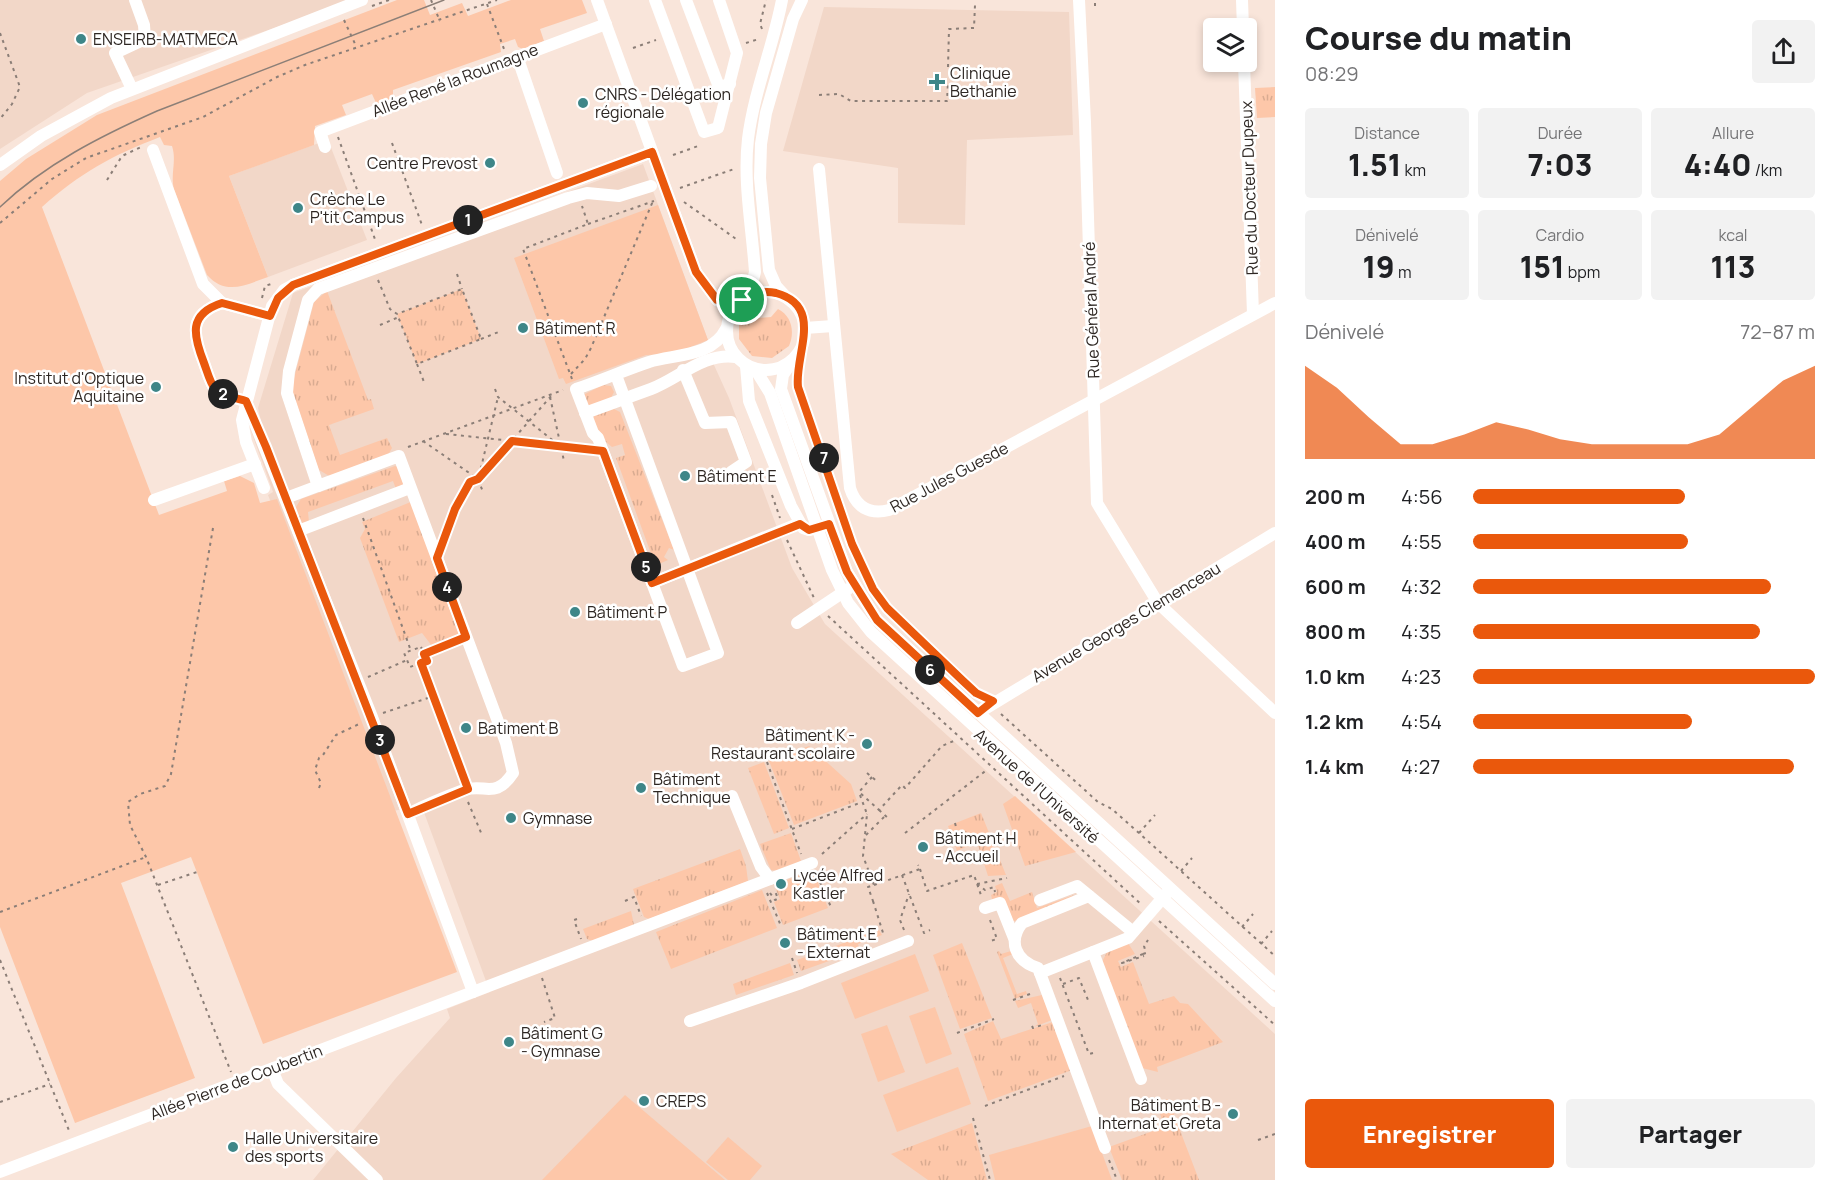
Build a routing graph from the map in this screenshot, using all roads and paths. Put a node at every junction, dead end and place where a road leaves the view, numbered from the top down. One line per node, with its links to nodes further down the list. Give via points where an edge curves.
1 (135, 0): 28 (street)
2 (362, 0): 15 (street)
3 (431, 0): 20 (path)
4 (497, 0): 16 (path)
5 (597, 0): 23 (street)
6 (655, 0): 37 (street, via 704,132 718,128)
7 (686, 0): 37 (street, via 719,87)
8 (719, 0): 37 (street, via 737,52)
9 (766, 0): 24 (path, via 760,24)
10 (782, 0): 73 (street, via 748,138 746,166 755,272 751,287)
11 (802, 0): 70 (street, via 766,113 761,144 760,178 769,270)
12 (1079, 0): 98 (street, Rue Général André)
13 (1095, 0): 18 (path)
14 (1242, 0): 21 (street)
15 (338, 4): 31 (path); 38 (street)
16 (487, 4): 22 (path); 33 (path)
17 (975, 5): 34 (path, via 974,28 949,29)
18 (1095, 6)
19 (441, 7): 20 (path)
20 (435, 10): 22 (path)
21 (1243, 18)
22 (440, 21): 31 (path)
23 (606, 24): 33 (street, Allée René la Roumagne); 49 (street)
24 (764, 31)
25 (0, 33): 42 (path, via 20,87)
26 (173, 34): 28 (path)
27 (661, 38): 32 (path)
28 (145, 39): 38 (street, via 115,52)
29 (759, 39): 30 (path)
30 (741, 45)
31 (356, 46): 44 (path, via 277,76 203,117)
32 (633, 48)
33 (512, 58): 43 (street, Allée René la Roumagne); 54 (street)
34 (948, 67)
35 (1244, 72): 74 (street, Rue du Docteur Dupeux)
36 (948, 82): 40 (path, via 947,101 851,100 839,94)
37 (729, 84)
38 (132, 89): 51 (street, via 78,115)
39 (681, 90): 41 (path)
40 (819, 95)
41 (653, 100)
42 (0, 119)
43 (334, 126): 48 (street, via 320,132); 66 (path)
44 (156, 134): 46 (path); 62 (path, via 86,158 52,179)
45 (392, 143): 64 (path)
46 (154, 144): 55 (path, via 122,156); 71 (street, via 203,284)
47 (701, 145): 50 (path)
48 (326, 147)
49 (652, 152): 59 (street); 76 (street, via 293,285 278,298)
50 (673, 155)
51 (0, 165)
52 (734, 169): 57 (path)
53 (819, 169): 78 (street, Rue Jules Guesde)
54 (557, 173)
55 (106, 180)
56 (651, 186): 58 (street, via 619,196)
57 (680, 188)
58 (577, 195): 63 (path); 67 (street)
59 (668, 196): 60 (path); 73 (street, via 696,272 717,300)
60 (653, 201): 63 (path); 88 (path, via 591,348)
61 (684, 202): 65 (path)
62 (0, 223)
63 (588, 224): 88 (path, via 523,249)
64 (423, 227)
65 (739, 241)
66 (377, 244)
67 (374, 269): 75 (path, via 390,309); 115 (street, via 313,292 297,341 287,393)
68 (457, 274): 69 (path)
69 (462, 289): 75 (path); 82 (path)
70 (787, 298): 73 (street, via 764,292); 79 (street, via 802,316)
71 (222, 303): 76 (street); 99 (street, via 203,312 197,321 195,341 214,388)
72 (1275, 303): 74 (street, Rue Jules Guesde)
73 (738, 304): 80 (street)
74 (1253, 314): 98 (street, Rue Jules Guesde)
75 (398, 315): 77 (path); 85 (path)
76 (270, 316): 99 (street)
77 (380, 325)
78 (833, 326): 79 (street); 98 (street, Rue Jules Guesde, via 850,488 860,506 871,512 889,510)
79 (805, 328): 84 (street, via 801,351)
80 (726, 329): 83 (street); 90 (street, via 714,344)
81 (501, 332): 82 (path)
82 (481, 339): 85 (path)
83 (736, 357): 86 (street); 87 (street, via 719,357)
84 (793, 360): 86 (street, via 771,370); 123 (street, Avenue de l'Université, via 783,375 780,390)
85 (417, 363): 91 (path)
86 (746, 366): 122 (street, via 749,400); 123 (street, Avenue de l'Université, via 757,372 770,393)
87 (682, 370): 97 (street, via 653,388); 113 (street, via 705,423 731,422 746,462)
88 (570, 374): 93 (path)
89 (796, 374): 129 (path, via 833,490)
90 (616, 375): 93 (street); 97 (street)
91 (424, 382)
92 (495, 389): 95 (path)
93 (576, 389): 94 (path); 101 (street)
94 (555, 392): 96 (path); 100 (path)
95 (498, 397): 100 (path); 102 (path)
96 (550, 397): 103 (path); 108 (path)
97 (624, 398): 101 (street); 128 (street)
98 (1093, 399): 134 (street, Rue Général André, via 1097,503)
99 (246, 401): 112 (street, via 243,432); 119 (street)
100 (512, 408): 102 (path); 103 (path)
101 (585, 413): 109 (street)
102 (494, 415): 104 (path); 105 (path)
103 (529, 422): 107 (path); 108 (path)
104 (443, 434): 105 (path); 106 (path)
105 (488, 438): 107 (path); 114 (path)
106 (423, 441): 110 (path, via 405,448); 114 (path)
107 (512, 441): 108 (path); 114 (path)
108 (560, 446): 109 (path); 111 (path)
109 (603, 451): 130 (street)
110 (399, 456): 115 (street); 117 (street)
111 (564, 461)
112 (255, 464): 116 (street); 120 (street)
113 (731, 472)
114 (478, 479): 118 (path); 127 (path, via 470,482 455,509)
115 (318, 486): 119 (street)
116 (264, 488)
117 (410, 488): 121 (street); 127 (street)
118 (483, 492)
119 (286, 498): 125 (street)
120 (154, 500)
121 (360, 508): 125 (street); 138 (path)
122 (800, 524): 123 (street, via 809,530); 128 (street)
123 (823, 526): 131 (street, Avenue de l'Université); 132 (street, Avenue de l'Université)
124 (213, 528): 170 (path, via 171,774 165,786 128,802 130,825)
125 (298, 531): 142 (street)
126 (1275, 533): 134 (street, Avenue Georges Clemenceau)
127 (437, 558): 137 (street)
128 (688, 570): 130 (street); 130 (street, via 718,653 683,666)
129 (867, 579)
130 (652, 583)
131 (855, 586): 132 (street); 145 (street, Avenue de l'Université, via 877,620)
132 (843, 592): 135 (street); 185 (street, Avenue de l'Université, via 871,632)
133 (880, 599): 136 (path)
134 (1158, 603): 144 (street, Avenue Georges Clemenceau); 146 (street, Rue Général André)
135 (797, 623)
136 (912, 634)
137 (466, 637): 139 (path); 155 (street, via 506,743 513,773 506,784 487,791)
138 (411, 651): 139 (path, via 421,647); 140 (path, via 404,653)
139 (424, 654): 141 (path, via 427,661)
140 (407, 660): 141 (path, via 410,667); 142 (path)
141 (421, 663): 143 (path)
142 (358, 682): 147 (street)
143 (434, 696): 147 (path); 155 (path)
144 (993, 701): 145 (street, Avenue Georges Clemenceau); 166 (path, via 1005,718 1098,802)
145 (978, 713): 185 (street, Avenue de l'Université)
146 (1275, 713)
147 (372, 717): 154 (path, via 336,735 315,770 321,783); 160 (street)
148 (964, 732): 159 (path, via 942,746 905,788 902,785)
149 (767, 762): 164 (path)
150 (988, 769): 165 (path)
151 (867, 772): 152 (path)
152 (873, 777): 153 (path); 156 (path)
153 (878, 782)
154 (319, 788)
155 (468, 789): 160 (street); 167 (path, via 468,801)
156 (859, 792): 158 (path); 159 (path)
157 (732, 796): 177 (street, via 761,867)
158 (862, 802): 161 (path); 164 (path)
159 (879, 810): 168 (path, via 887,817)
160 (408, 814): 219 (street)
161 (867, 814): 168 (path); 172 (path)
162 (1155, 815): 166 (path)
163 (955, 823): 169 (path)
164 (792, 830): 172 (path)
165 (905, 833)
166 (1139, 833): 173 (path)
167 (482, 835)
168 (865, 835): 180 (path, via 863,856)
169 (962, 849)
170 (146, 857): 179 (path); 191 (path)
171 (1192, 858): 173 (path)
172 (808, 864): 177 (street, Allée Pierre de Coubertin); 189 (path)
173 (1181, 871): 197 (path)
174 (197, 872): 179 (path)
175 (902, 875): 178 (path, via 919,867 927,891 974,875); 180 (path); 184 (path)
176 (1007, 878): 178 (path)
177 (771, 879): 195 (street, Allée Pierre de Coubertin)
178 (977, 884): 181 (path); 182 (path)
179 (158, 885): 233 (path)
180 (874, 885): 202 (path, via 868,887 884,936)
181 (985, 890)
182 (980, 893)
183 (768, 894): 196 (path)
184 (909, 894): 194 (path); 198 (path, via 924,933)
185 (1166, 894): 200 (street); 217 (street, Avenue de l'Université); 222 (street, Avenue de l'Université)
186 (1089, 896): 187 (street, via 1077,886); 200 (street); 201 (street, via 1022,922)
187 (1040, 900)
188 (625, 901): 195 (path, via 634,897)
189 (831, 907)
190 (986, 908): 201 (street, via 1000,903); 205 (path, via 997,939)
191 (0, 912)
192 (1253, 914): 197 (path)
193 (577, 919): 207 (path, via 574,920)
194 (900, 920)
195 (645, 926): 207 (street, Allée Pierre de Coubertin)
196 (781, 926)
197 (1242, 927): 206 (path)
198 (930, 930)
199 (1272, 931): 206 (path)
200 (1133, 932): 208 (street, via 1128,938)
201 (1014, 938): 215 (street, via 1018,955)
202 (876, 939)
203 (1148, 940): 209 (path)
204 (908, 941): 225 (street)
205 (990, 941)
206 (1261, 944): 210 (path)
207 (585, 949): 214 (street, Allée Pierre de Coubertin)
208 (1093, 952): 212 (street); 232 (street)
209 (1144, 955): 209 (path, via 1122,963)
210 (1275, 956)
211 (0, 960): 213 (path)
212 (1056, 966): 215 (street); 216 (path)
213 (1, 967): 234 (path)
214 (538, 967): 219 (street, Allée Pierre de Coubertin); 226 (path, via 555,1018)
215 (1040, 973): 218 (street)
216 (1063, 984): 221 (path, via 1079,978); 229 (path, via 1089,1054)
217 (1275, 984)
218 (1045, 988): 220 (path); 224 (street)
219 (473, 992): 230 (street, Allée Pierre de Coubertin)
220 (1014, 1000)
221 (1088, 1000)
222 (1275, 1001)
223 (994, 1019): 228 (path)
224 (1056, 1019): 227 (path); 231 (street)
225 (690, 1021)
226 (544, 1022)
227 (1032, 1026)
228 (957, 1033)
229 (1093, 1053)
230 (272, 1069): 233 (street, Allée Pierre de Coubertin); 243 (street, via 278,1084)
231 (1076, 1072): 236 (path); 241 (street)
232 (1141, 1079)
233 (236, 1083): 240 (street, Allée Pierre de Coubertin)
234 (50, 1084): 235 (path); 240 (path)
235 (0, 1102)
236 (986, 1106)
237 (973, 1118): 244 (path)
238 (1275, 1134): 239 (path)
239 (1258, 1140)
240 (74, 1143): 242 (street, Allée Pierre de Coubertin)
241 (1105, 1148): 245 (path)
242 (0, 1172)
243 (377, 1180)
244 (990, 1180)
245 (1117, 1180)

